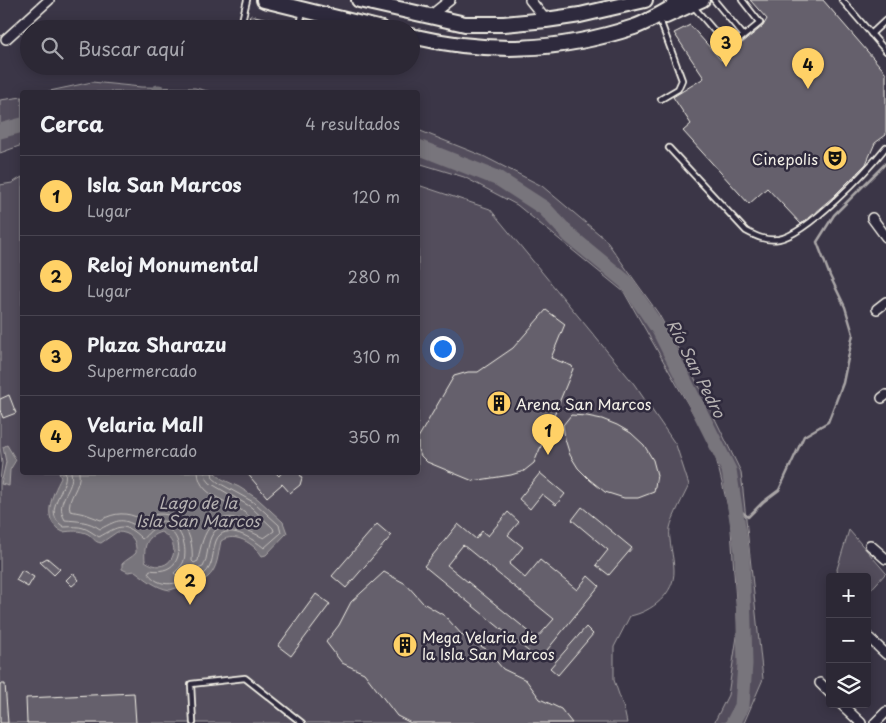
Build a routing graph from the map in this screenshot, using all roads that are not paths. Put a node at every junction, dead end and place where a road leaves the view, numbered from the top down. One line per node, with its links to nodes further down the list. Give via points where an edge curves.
1 (49, 0): 14 (street)
2 (247, 0): 15 (lane)
3 (264, 0): 12 (main road)
4 (359, 0): 13 (main road)
5 (450, 0): 13 (street)
6 (530, 0): 18 (street)
7 (714, 0): 24 (lane)
8 (742, 0): 24 (lane, via 760,23)
9 (842, 0): 23 (lane)
10 (643, 1): 18 (main road)
11 (691, 2): 19 (street); 22 (main road); 24 (lane, via 729,48)
12 (303, 10): 16 (lane); 17 (main road)
13 (430, 16): 18 (main road, via 465,24)
14 (27, 20)
15 (242, 20)
16 (300, 20)
17 (345, 20)
18 (546, 20)
19 (660, 20): 22 (street); 28 (lane, via 682,80 678,89)
20 (886, 20): 23 (lane)
21 (20, 26): 26 (street)
22 (637, 26): 25 (main road, via 528,49 466,47)
23 (871, 34): 27 (lane)
24 (744, 36)
25 (420, 38)
26 (6, 39)
27 (886, 51)
28 (661, 99)
29 (886, 147): 30 (lane, via 858,180 799,231 780,238 762,239 746,232)
30 (669, 148)
31 (872, 218): 32 (street)
32 (886, 237)
33 (886, 302): 34 (street)
34 (877, 309)
35 (870, 544): 36 (street)
36 (886, 560)
37 (871, 640): 38 (street)
38 (886, 654)
39 (820, 684): 40 (street)
40 (826, 689)
41 (845, 708): 45 (street)
42 (886, 712): 46 (street)
43 (192, 723): 44 (lane, via 191,684 245,678)
44 (302, 723)
45 (861, 723)
46 (875, 723)

